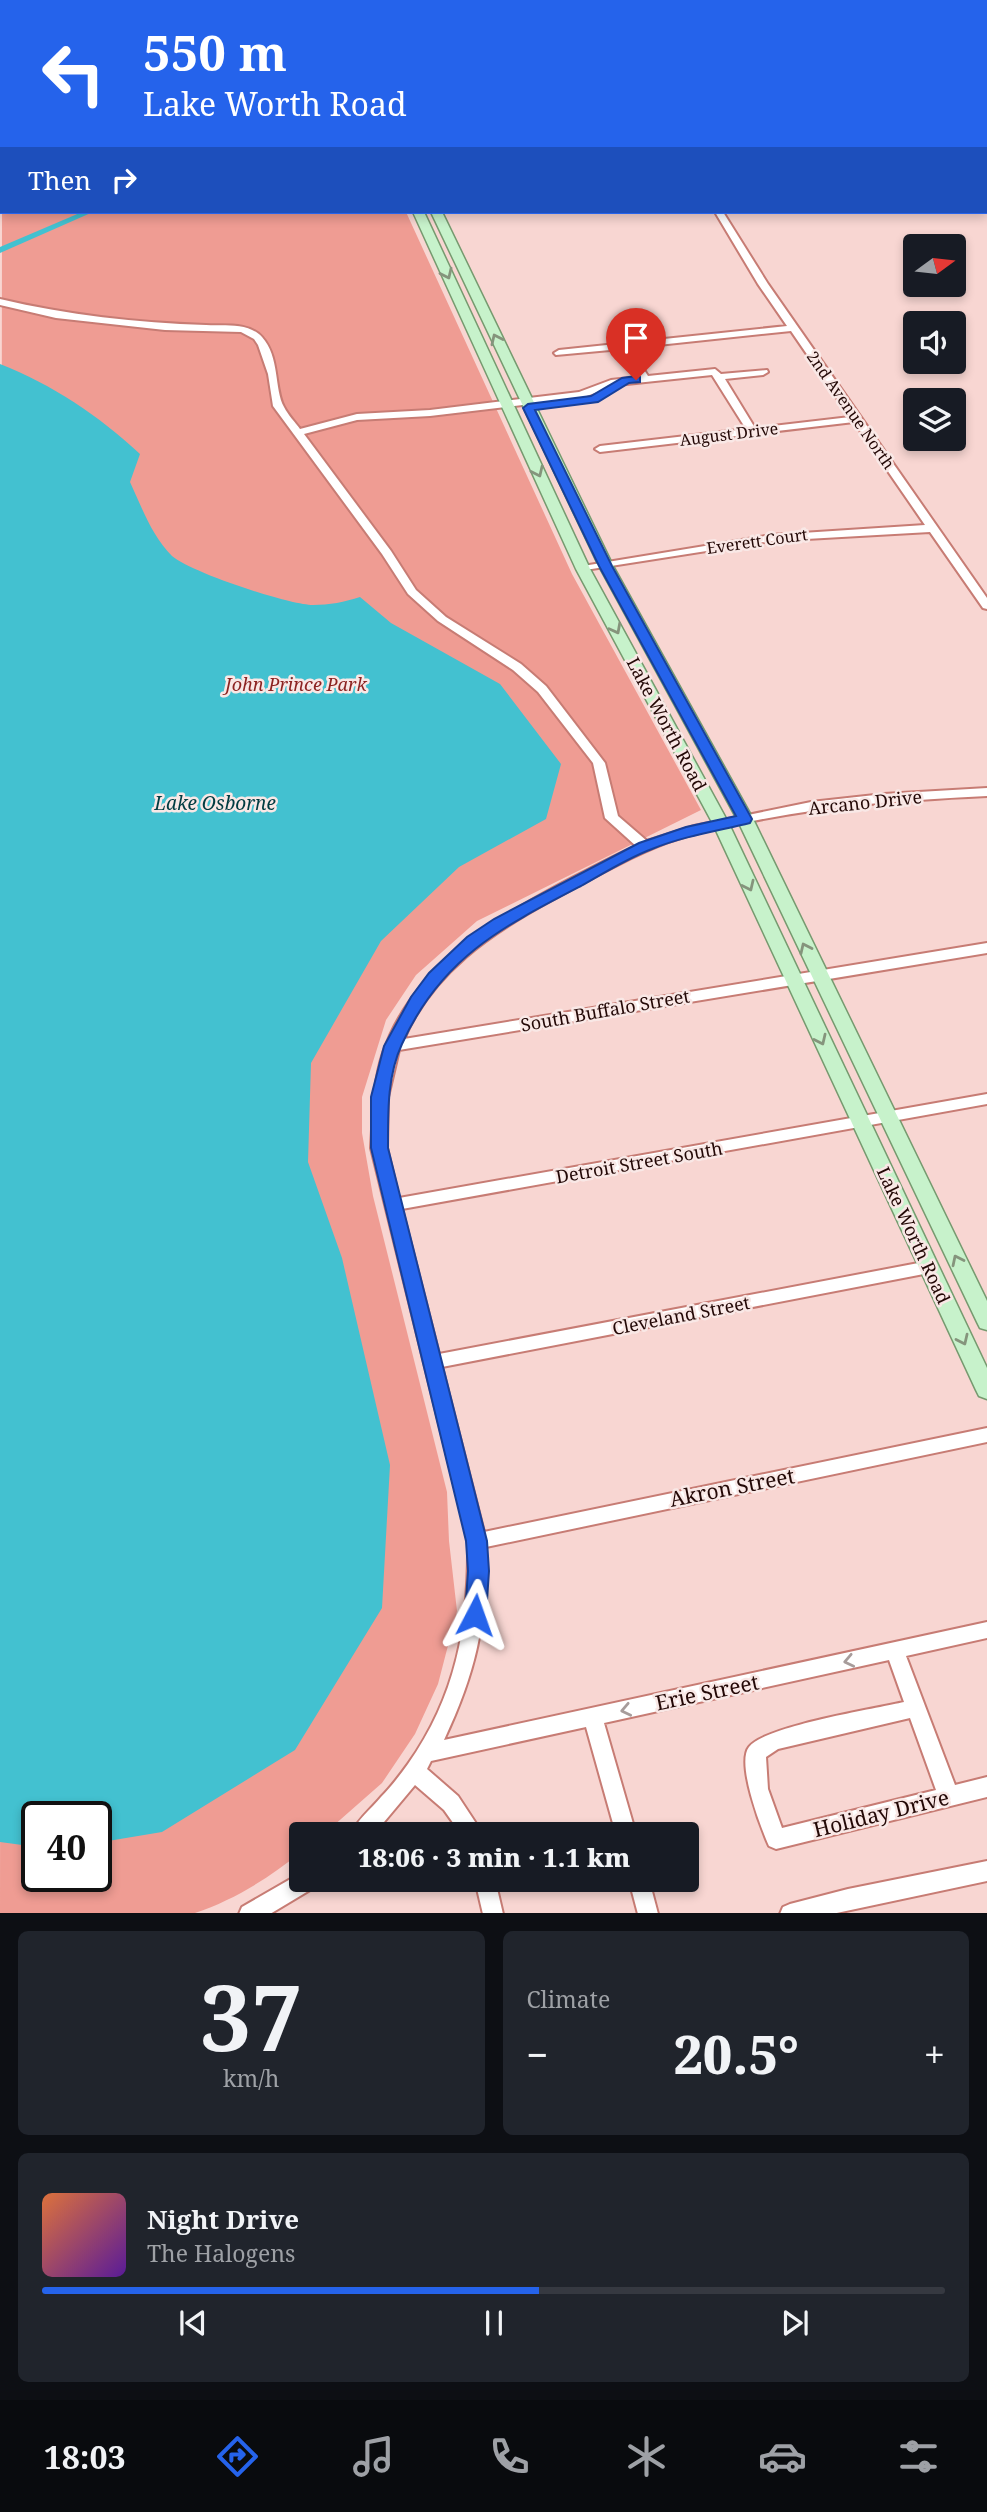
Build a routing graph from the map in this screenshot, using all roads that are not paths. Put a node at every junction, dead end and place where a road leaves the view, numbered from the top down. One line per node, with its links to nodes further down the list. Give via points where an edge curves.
1 (419, 214): 12 (main road, Lake Worth Road, one-way to 12)
2 (720, 214): 5 (street, 2nd Avenue North)
3 (438, 217): 11 (main road, Lake Worth Road, one-way to 3)
4 (0, 302): 14 (street, via 165,327 243,329 263,345 278,406)
5 (793, 328): 6 (street); 13 (street, 2nd Avenue North)
6 (624, 346): 7 (street); 10 (street)
7 (559, 353)
8 (763, 372): 9 (street)
9 (719, 377): 10 (street, via 715,372); 15 (street)
10 (645, 379): 11 (street, via 626,380 594,399)
11 (527, 404): 12 (street); 18 (main road, Lake Worth Road)
12 (508, 407): 14 (street, via 443,416 357,417); 19 (main road, Lake Worth Road, one-way to 19)
13 (857, 419): 15 (street, August Drive); 17 (street, 2nd Avenue North)
14 (300, 432): 24 (street, via 412,592 442,619 517,667 542,689 598,763 612,818)
15 (753, 432): 16 (street, August Drive)
16 (600, 449)
17 (933, 528): 18 (street, Everett Court, via 771,538); 20 (street, 2nd Avenue North)
18 (606, 566): 19 (street, Everett Court); 22 (main road, Lake Worth Road)
19 (583, 569): 23 (main road, Lake Worth Road, one-way to 23)
20 (987, 606)
21 (987, 792): 22 (street, Arcano Drive, via 847,801)
22 (745, 819): 23 (street, Arcano Drive); 26 (main road, Lake Worth Road, one-way to 22)
23 (720, 824): 24 (street, Arcano Drive); 27 (main road, Lake Worth Road, one-way to 27)
24 (645, 846): 28 (street, Arcano Drive, via 518,911 473,941 423,993)
25 (987, 948): 26 (street, South Buffalo Street)
26 (818, 977): 27 (street, South Buffalo Street); 30 (main road, Lake Worth Road)
27 (792, 978): 28 (street, South Buffalo Street); 31 (main road, Lake Worth Road, one-way to 31)
28 (393, 1046): 32 (street, Arcano Drive, via 378,1117 379,1148)
29 (987, 1099): 30 (street, Detroit Street South)
30 (887, 1118): 31 (street, Detroit Street South); 34 (main road, Lake Worth Road, one-way to 30)
31 (860, 1123): 32 (street, Detroit Street South); 33 (main road, Lake Worth Road)
32 (392, 1205): 35 (street, Arcano Drive)
33 (929, 1267): 35 (street, Cleveland Street); 36 (main road, Lake Worth Road, one-way to 36)
34 (987, 1322)
35 (432, 1362): 38 (street, Arcano Drive)
36 (987, 1390)
37 (987, 1435): 38 (street, Akron Street)
38 (477, 1541): 43 (street, Arcano Drive, via 477,1599 468,1660 445,1723)
39 (987, 1630): 40 (street, Erie Street)
40 (895, 1651): 41 (street); 42 (street, Erie Street, one-way to 42)
41 (916, 1708): 46 (street); 46 (street, Holiday Drive, via 773,1741 757,1754 758,1789 776,1839)
42 (593, 1717): 43 (street, Erie Street); 49 (street)
43 (427, 1753): 44 (street, Arcano Drive)
44 (415, 1772): 47 (street, Arcano Drive); 48 (street, via 451,1802)
45 (987, 1787): 46 (street, Holiday Drive)
46 (949, 1797)
47 (373, 1822)
48 (465, 1822)
49 (623, 1822)
50 (987, 1871): 57 (street)
51 (289, 1891): 54 (street)
52 (488, 1892): 55 (street)
53 (642, 1892): 56 (street)
54 (249, 1913)
55 (493, 1913)
56 (648, 1913)
57 (790, 1913)

